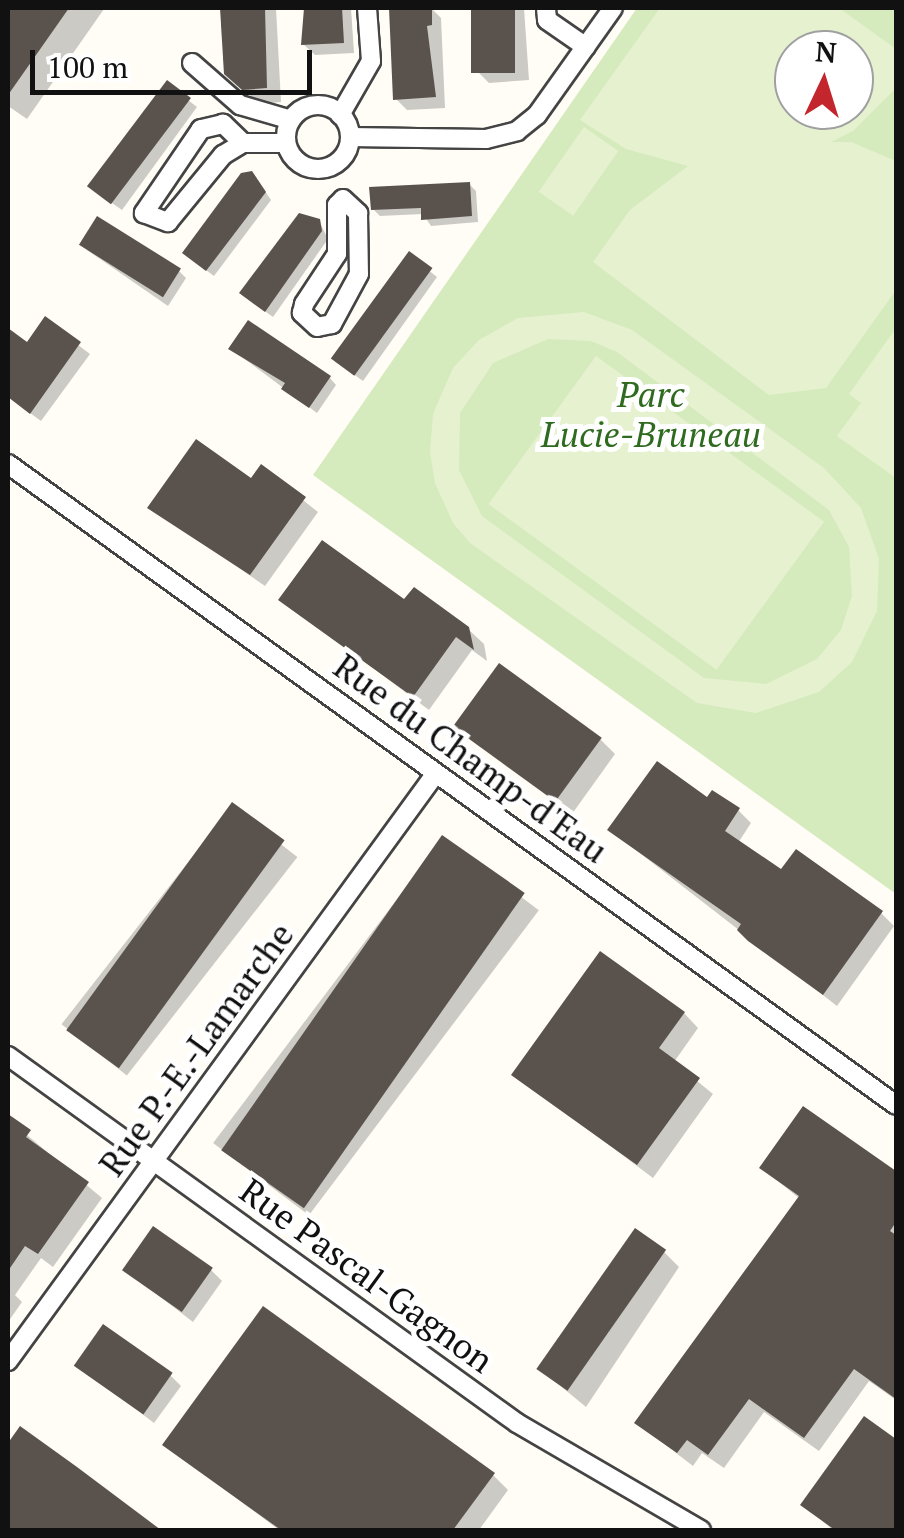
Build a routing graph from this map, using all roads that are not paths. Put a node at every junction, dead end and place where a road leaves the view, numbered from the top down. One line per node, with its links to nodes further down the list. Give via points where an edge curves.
1 (366, 8): 6 (street, via 370,62)
2 (546, 8): 4 (street, via 547,20)
3 (613, 8): 4 (street)
4 (586, 46): 8 (street, via 537,115 507,136 373,142)
5 (192, 63): 7 (street, via 240,105)
6 (340, 115): 7 (street, via 315,106); 8 (street)
7 (291, 120): 10 (street)
8 (350, 137): 11 (street, via 342,158)
9 (244, 143): 9 (street, via 224,124 201,129 144,213 158,222 177,217 214,164); 10 (street)
10 (286, 143): 11 (street, via 302,165)
11 (329, 167): 12 (street)
12 (344, 199): 12 (street, via 337,205 337,254 302,312 317,327 332,324 361,264 358,213)
13 (8, 464): 14 (street, Rue du Champ-d'Eau)
14 (436, 773): 16 (street, Rue du Champ-d'Eau); 17 (street, Rue P.-E.-Lamarche)
15 (8, 1056): 17 (street, Rue Pascal-Gagnon)
16 (896, 1105)
17 (155, 1164): 18 (street, Rue P.-E.-Lamarche); 19 (street, Rue Pascal-Gagnon, via 517,1422)
18 (8, 1362)
19 (701, 1530)

